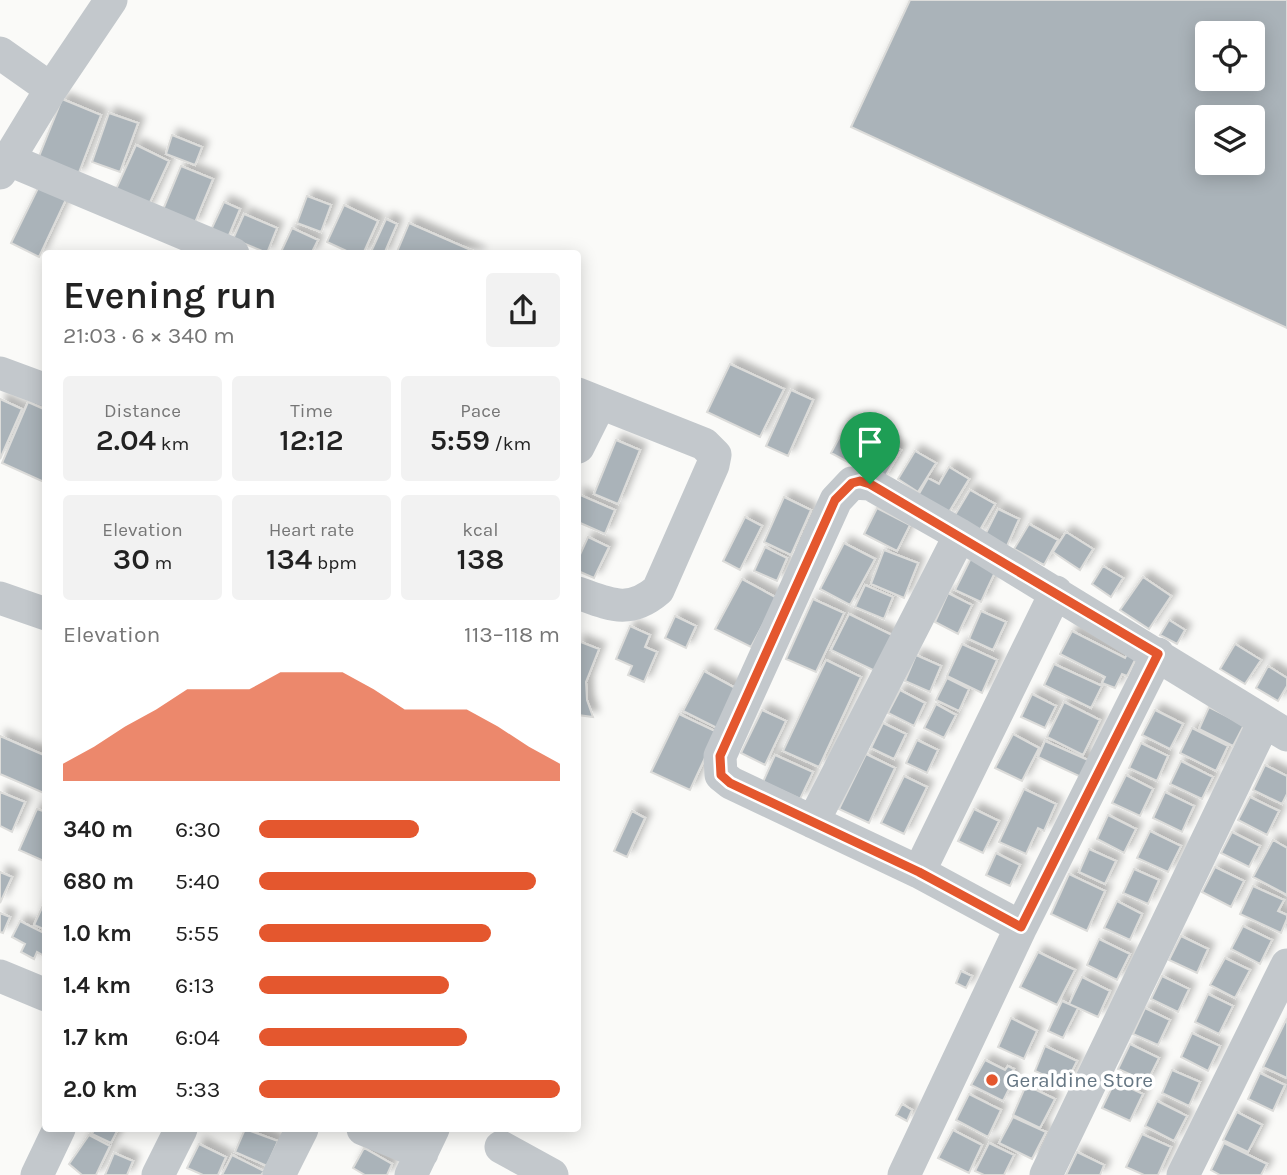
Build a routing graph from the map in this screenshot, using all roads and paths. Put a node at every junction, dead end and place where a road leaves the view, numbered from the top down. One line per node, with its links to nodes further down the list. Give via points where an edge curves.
1 (111, 0): 3 (street)
2 (0, 53): 3 (street)
3 (51, 89): 4 (street)
4 (3, 166): 5 (street)
5 (223, 250)
6 (0, 373): 7 (street)
7 (42, 389)
8 (589, 399): 9 (street); 12 (street, via 704,444 715,455 658,590 645,602 628,606)
9 (581, 434)
10 (960, 535): 11 (street); 17 (street); 17 (street, via 870,484 852,483 835,500 720,756 719,768 730,783)
11 (1056, 592): 15 (street); 18 (street)
12 (581, 594)
13 (0, 598): 14 (street)
14 (42, 613)
15 (1158, 654): 16 (street); 19 (street)
16 (1275, 728): 34 (street)
17 (813, 822): 18 (street)
18 (919, 872): 19 (street)
19 (1021, 927): 33 (street)
20 (1287, 965): 35 (street)
21 (0, 976): 22 (street)
22 (42, 993)
23 (58, 1132): 30 (street)
24 (180, 1132): 31 (street)
25 (300, 1132): 32 (street)
26 (371, 1132): 28 (street)
27 (501, 1147): 29 (street)
28 (422, 1152)
29 (548, 1174)
30 (37, 1175)
31 (158, 1175)
32 (279, 1175)
33 (904, 1175)
34 (1046, 1175)
35 (1183, 1175)

